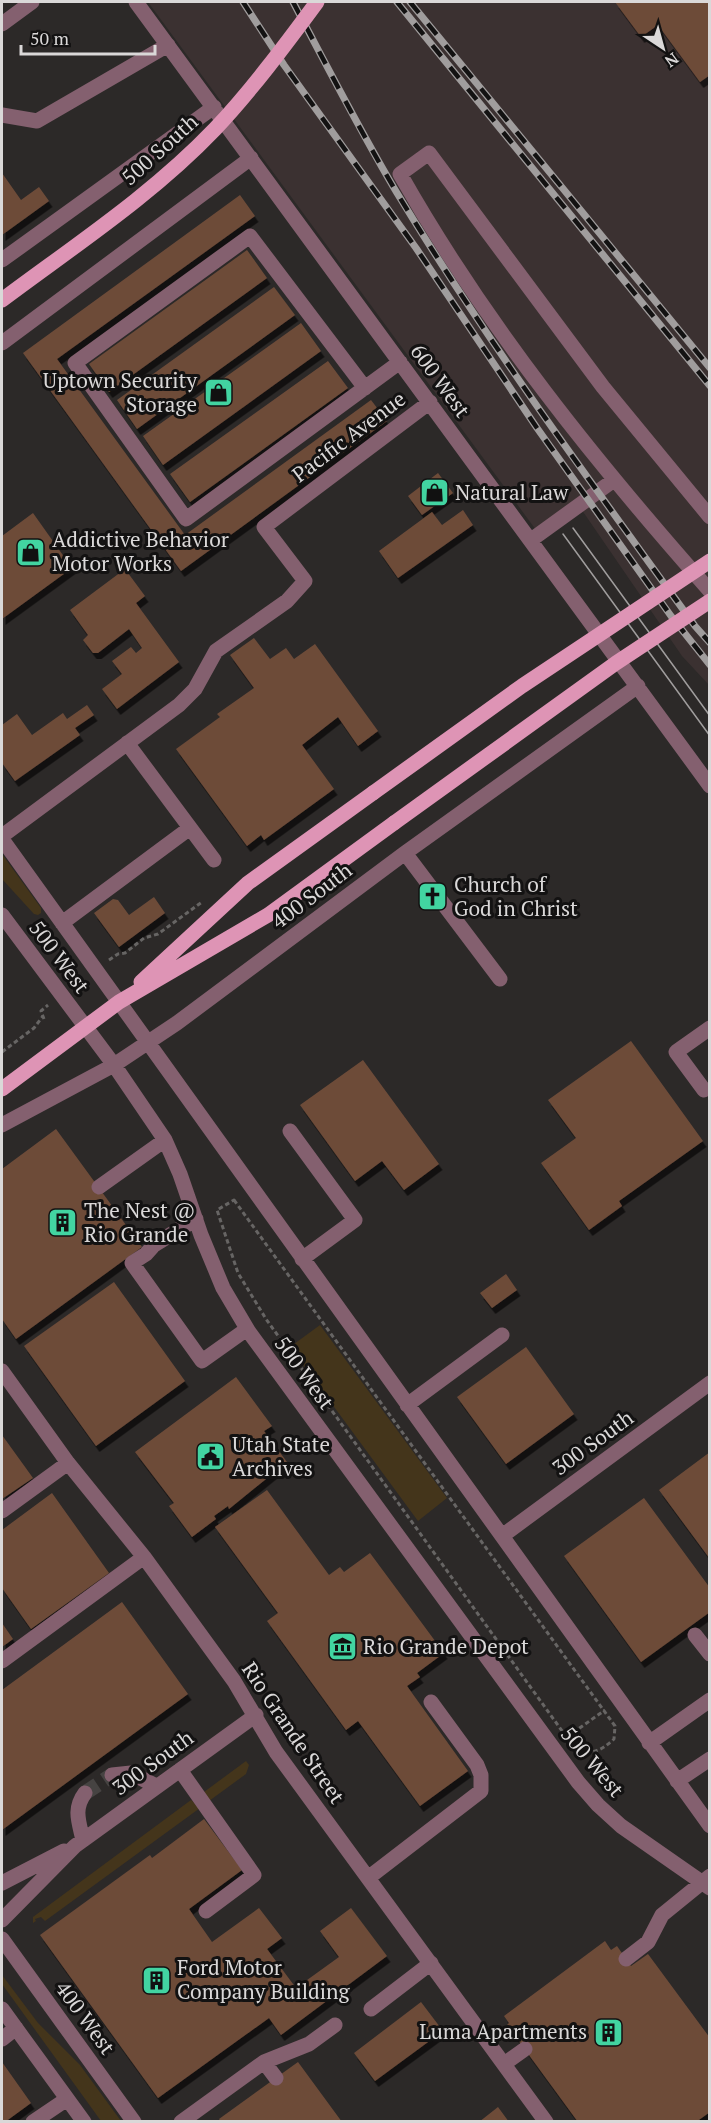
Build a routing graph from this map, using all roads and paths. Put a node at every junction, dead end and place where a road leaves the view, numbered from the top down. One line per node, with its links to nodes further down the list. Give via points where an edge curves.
1 (33, 2): 4 (street)
2 (136, 2): 5 (street, 600 West)
3 (317, 2): 10 (main road, 500 South, bridge, via 215,129 143,195)
4 (2, 24)
5 (168, 45): 6 (street, 600 West); 7 (street, via 37,121)
6 (214, 107): 8 (street, 600 West); 9 (street, 500 South)
7 (2, 115)
8 (251, 158): 11 (street); 12 (street, 600 West)
9 (2, 260)
10 (2, 300)
11 (2, 343)
12 (400, 362): 13 (street); 14 (street, 600 West)
13 (365, 388): 13 (street, via 186,519 75,363 250,236)
14 (430, 402): 17 (street, 600 West); 22 (street, Pacific Avenue, via 264,527 305,581 287,601 216,651 195,689)
15 (614, 480): 16 (street, via 508,344 400,174 429,153 603,387); 17 (street); 19 (street)
16 (710, 517)
17 (531, 540): 21 (street, 600 West)
18 (710, 561): 34 (main road, 400 South, bridge, via 522,686 248,884)
19 (710, 591)
20 (710, 601): 34 (main road, 400 South, bridge, via 616,663 268,915)
21 (638, 686): 23 (street, 600 West); 26 (street, 400 South)
22 (127, 743): 24 (street); 25 (street)
23 (710, 786)
24 (190, 828): 27 (street); 29 (street)
25 (2, 837): 29 (street, 500 West)
26 (405, 853): 32 (street); 37 (street, 400 South)
27 (214, 860)
28 (2, 915): 33 (street, 500 West)
29 (62, 923): 31 (street, 500 West)
30 (158, 934): 31 (path, via 144,938)
31 (96, 970): 33 (path); 34 (street, 500 West)
32 (500, 979)
33 (61, 995): 35 (street, 500 West); 38 (path, via 41,1011 44,1017 34,1028)
34 (119, 1002): 35 (main road, 400 South); 37 (street, 500 West)
35 (85, 1027): 39 (street, 500 West); 40 (main road, 400 South)
36 (710, 1028): 41 (street, via 676,1052)
37 (148, 1042): 39 (street, 400 South); 47 (street, 500 West)
38 (2, 1052)
39 (114, 1065): 42 (street, 400 South); 44 (street, 500 West)
40 (2, 1089)
41 (708, 1091)
42 (2, 1125)
43 (290, 1131): 47 (street, via 355,1220)
44 (165, 1140): 45 (street); 46 (street, 500 West)
45 (99, 1187)
46 (196, 1219): 48 (street, 500 West, via 223,1288); 48 (street, via 132,1263 202,1361)
47 (302, 1259): 52 (street, 500 West)
48 (247, 1329): 77 (street, 500 West, via 578,1782 621,1826)
49 (502, 1335): 52 (street)
50 (2, 1371): 53 (street, Rio Grande Street)
51 (710, 1383): 55 (street, 300 South)
52 (407, 1405): 55 (street, 500 West)
53 (69, 1463): 54 (street); 56 (street, Rio Grande Street)
54 (2, 1511)
55 (502, 1536): 67 (street, 500 West)
56 (144, 1557): 59 (street); 64 (street, Rio Grande Street)
57 (695, 1635): 58 (street)
58 (710, 1654)
59 (2, 1661)
60 (710, 1700): 67 (street)
61 (431, 1702): 76 (street, via 477,1765 481,1791)
62 (612, 1705): 63 (path)
63 (604, 1710): 65 (path); 65 (path, via 615,1726 614,1739 598,1752 575,1749); 65 (path, via 234,1200 217,1210 238,1273 266,1319)
64 (256, 1715): 69 (street, 300 South); 76 (street, Rio Grande Street, via 276,1752)
65 (567, 1737): 66 (path)
66 (560, 1742)
67 (649, 1743): 71 (street, 500 West)
68 (710, 1759): 71 (street)
69 (180, 1770): 72 (street, 300 South); 79 (street, via 254,1875)
70 (112, 1775): 72 (street, via 131,1773)
71 (677, 1781): 74 (street, 500 West)
72 (156, 1786): 75 (street, 300 South)
73 (85, 1793): 75 (street, via 78,1802)
74 (710, 1826)
75 (79, 1843): 78 (street, 300 South); 80 (street, 300 South)
76 (368, 1878): 83 (street, Rio Grande Street)
77 (707, 1882): 82 (street, via 662,1915 648,1942)
78 (2, 1883)
79 (206, 1911)
80 (2, 1920)
81 (2, 1939): 96 (street, 400 West)
82 (626, 1959)
83 (430, 1963): 84 (street); 91 (street, Rio Grande Street)
84 (371, 2008)
85 (2, 2009): 87 (street)
86 (335, 2025): 90 (street, via 309,2044)
87 (16, 2028): 88 (street); 93 (street)
88 (2, 2039)
89 (525, 2049): 91 (street)
90 (264, 2062): 92 (street); 97 (street)
91 (504, 2064): 98 (street, Rio Grande Street)
92 (276, 2078)
93 (67, 2099): 94 (street); 95 (street)
94 (33, 2121)
95 (84, 2121)
96 (134, 2121)
97 (181, 2121)
98 (546, 2121)

